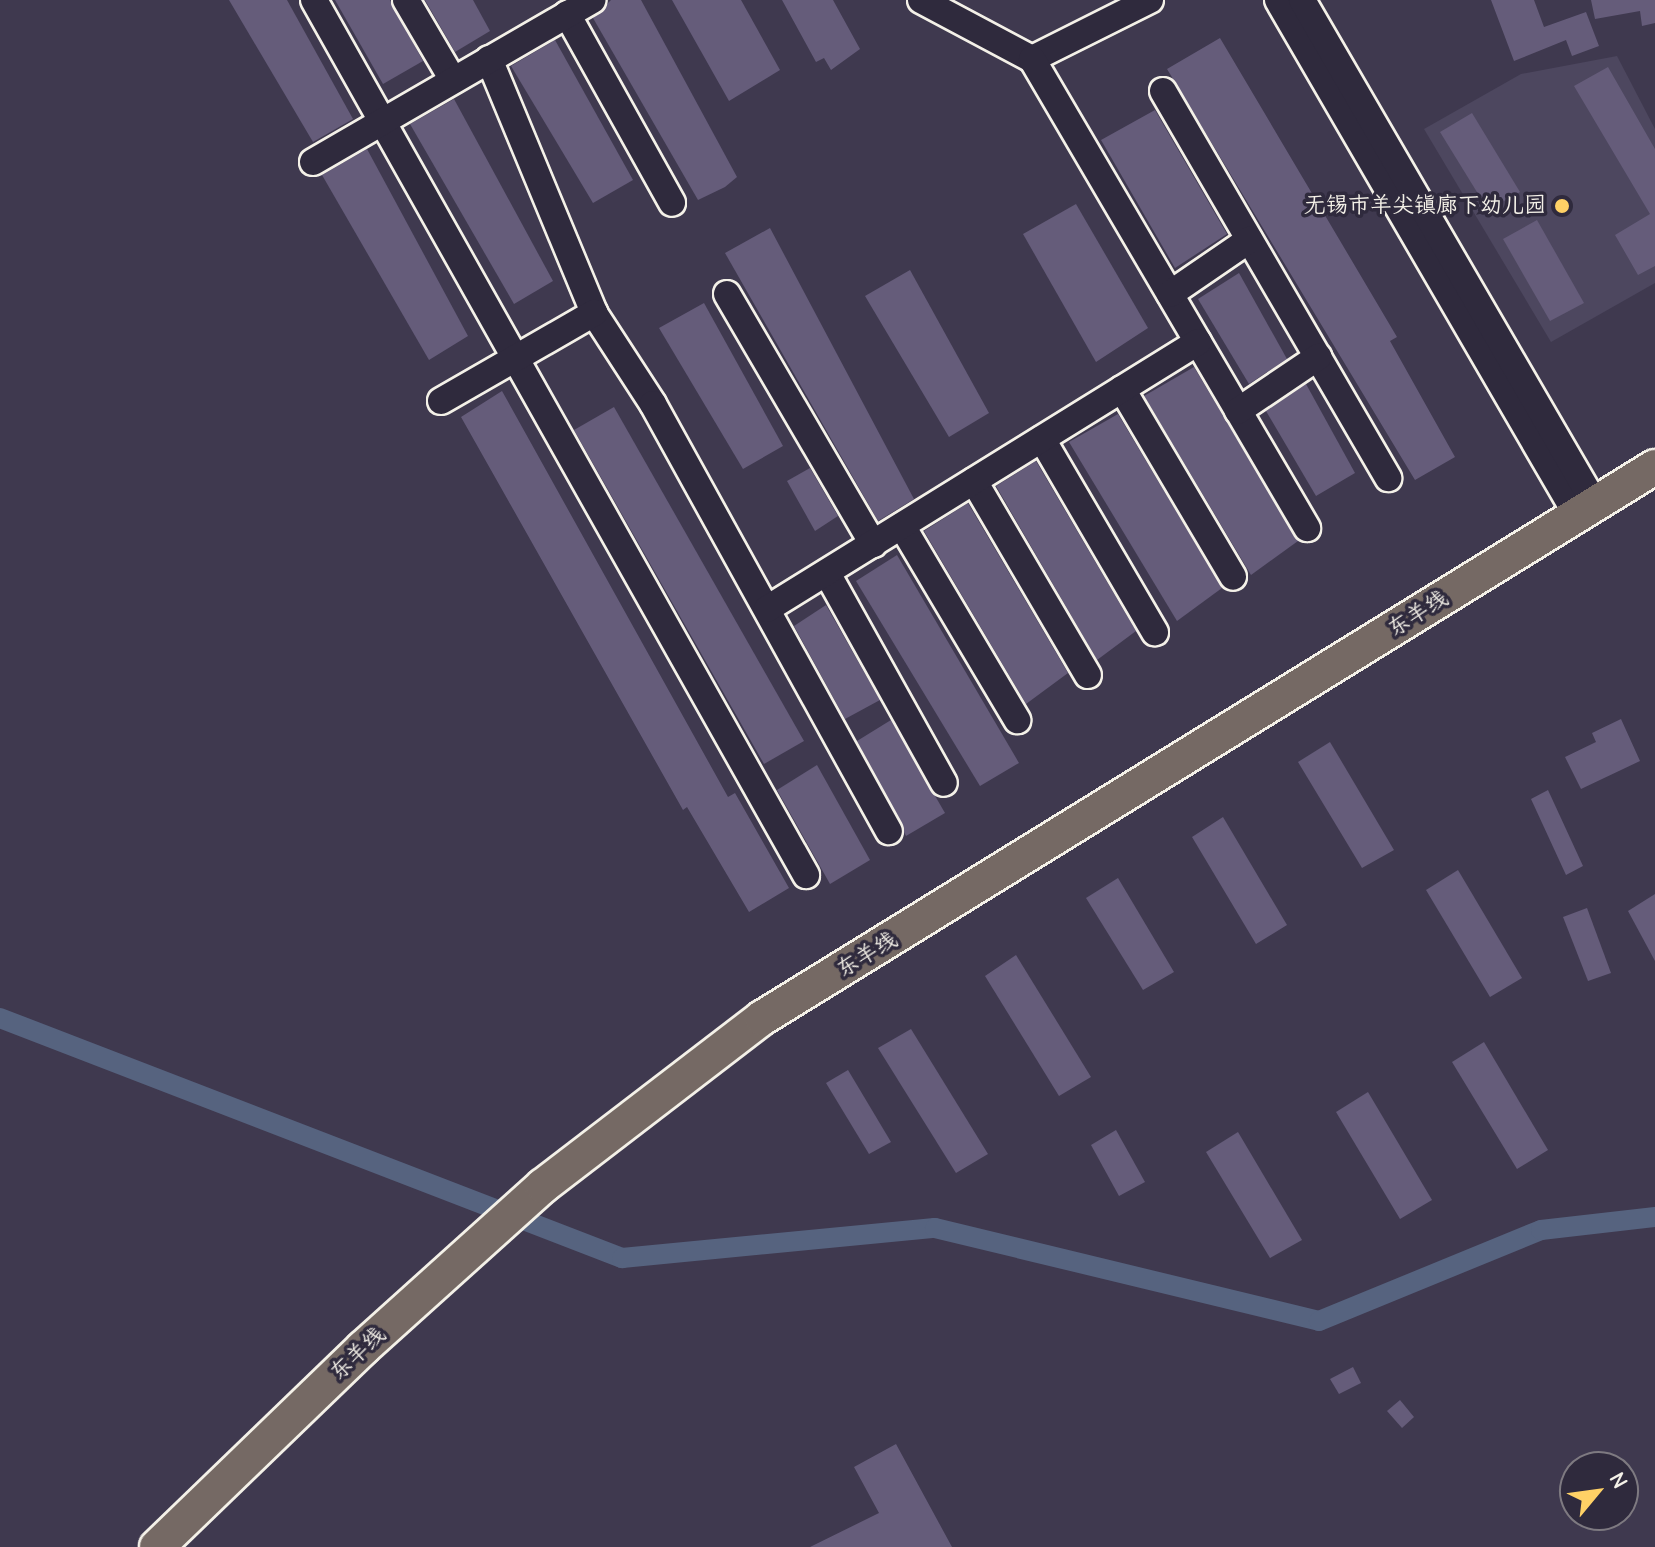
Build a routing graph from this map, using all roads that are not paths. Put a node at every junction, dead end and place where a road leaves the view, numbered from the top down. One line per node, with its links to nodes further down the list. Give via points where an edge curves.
1 (314, 0): 14 (street)
2 (406, 0): 12 (street)
3 (592, 0): 9 (street)
4 (921, 0): 11 (street)
5 (1150, 0): 8 (street)
6 (1278, 0): 31 (street)
7 (1302, 0): 31 (street)
8 (1119, 7): 11 (street)
9 (567, 14): 10 (street); 16 (street)
10 (489, 59): 12 (street); 20 (street)
11 (1032, 59): 19 (street)
12 (453, 80): 14 (street)
13 (1163, 91): 17 (street)
14 (382, 121): 15 (street); 23 (street)
15 (313, 162)
16 (672, 203)
17 (1249, 240): 19 (street); 22 (street)
18 (727, 294): 34 (street)
19 (1170, 294): 21 (street)
20 (594, 313): 23 (street); 37 (street, via 653,404)
21 (1198, 342): 24 (street); 26 (street)
22 (1318, 357): 26 (street); 29 (street)
23 (515, 359): 25 (street); 43 (street)
24 (1122, 389): 27 (street); 36 (street)
25 (441, 401)
26 (1238, 411): 33 (street)
27 (1042, 439): 30 (street); 38 (street)
28 (1655, 467): 31 (main road, 东羊线)
29 (1388, 478)
30 (974, 481): 32 (street); 39 (street)
31 (1586, 510): 44 (main road, 东羊线, via 762,1018 543,1186)
32 (902, 526): 34 (street); 40 (street)
33 (1307, 528)
34 (873, 544): 35 (street)
35 (827, 573): 37 (street); 41 (street)
36 (1233, 577)
37 (767, 609): 42 (street)
38 (1155, 632)
39 (1088, 675)
40 (1017, 720)
41 (944, 783)
42 (889, 831)
43 (806, 875)
44 (157, 1547)

